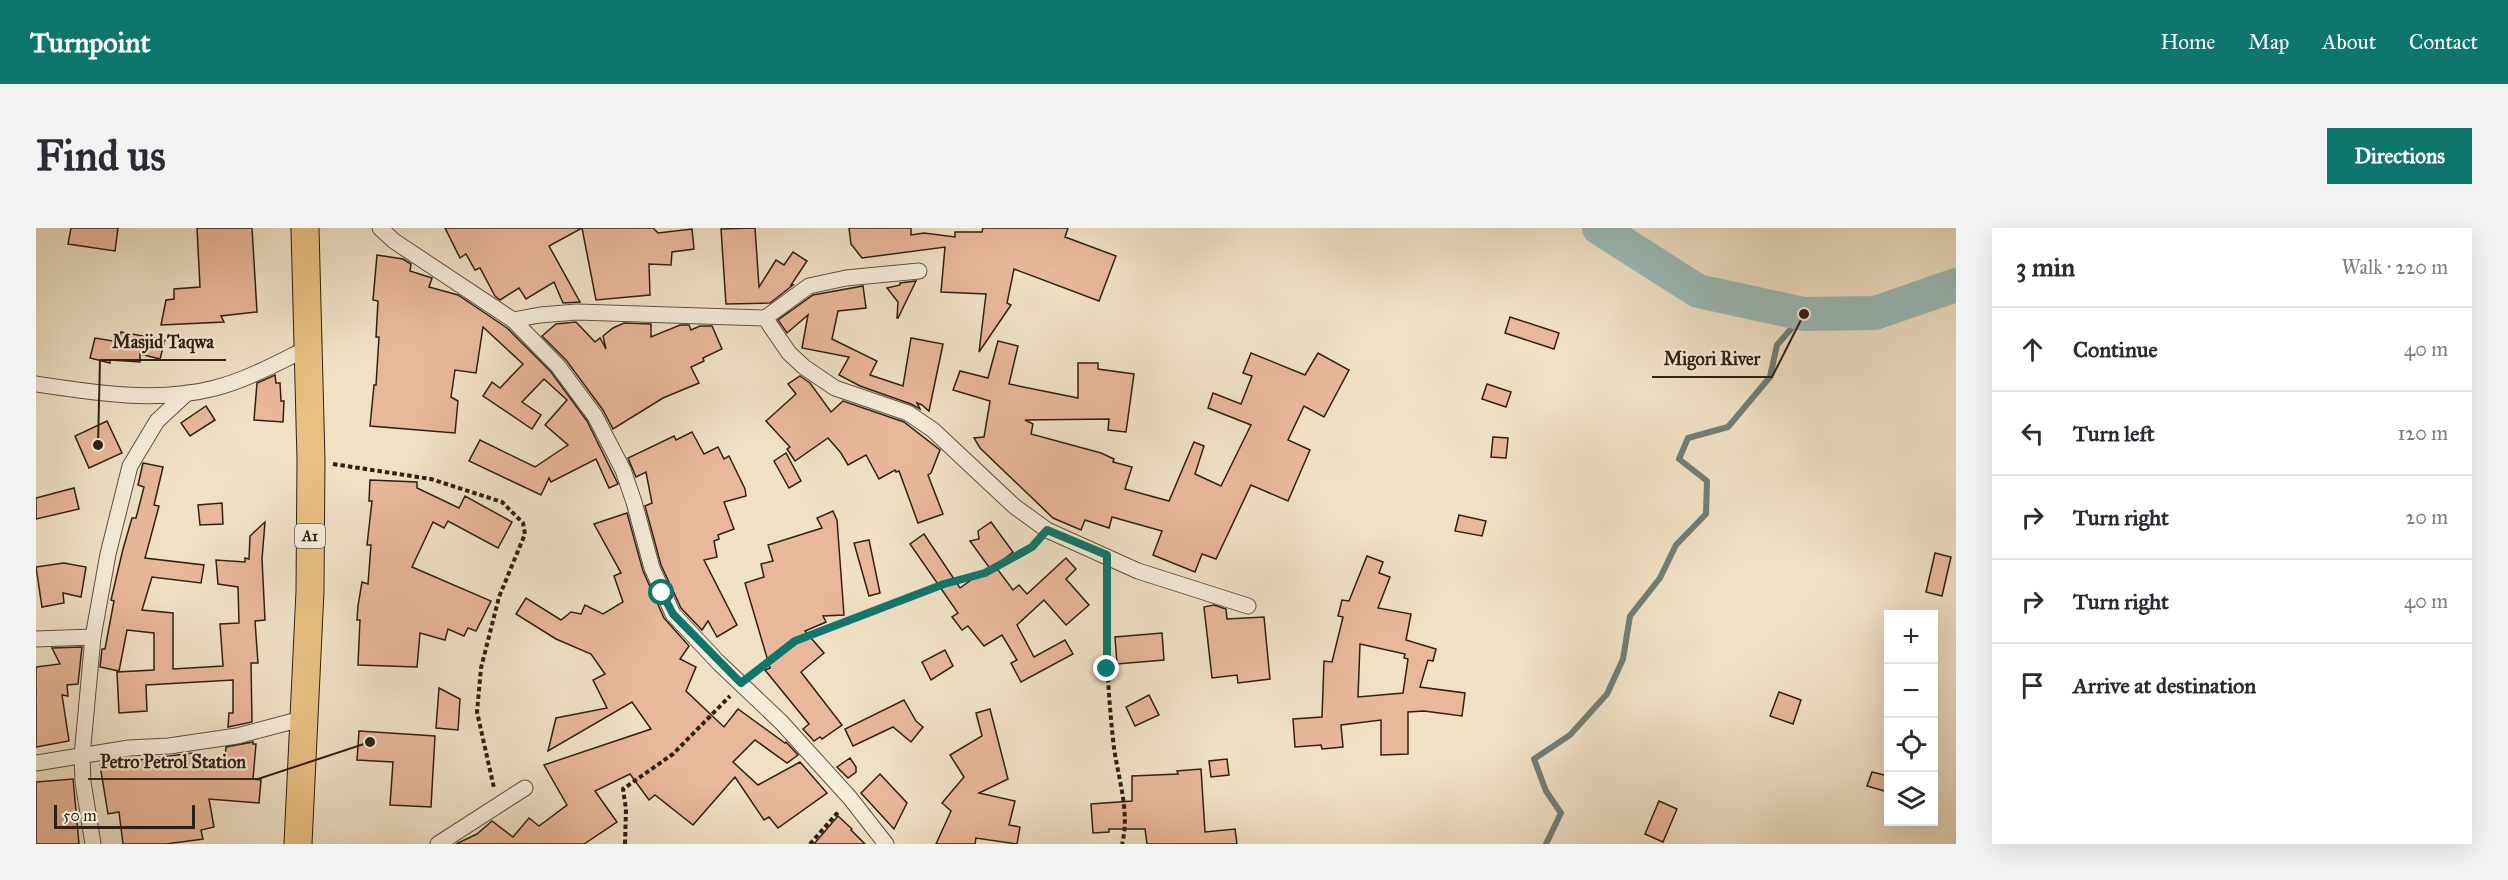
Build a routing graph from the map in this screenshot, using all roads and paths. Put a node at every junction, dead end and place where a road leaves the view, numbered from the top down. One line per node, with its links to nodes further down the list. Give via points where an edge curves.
1 (304, 228): 6 (highway, A1)
2 (380, 228): 5 (street)
3 (919, 271): 4 (street, via 809,286)
4 (765, 318): 5 (street, via 577,312); 10 (street, via 789,353 804,367 835,388 908,412 933,430 1014,506)
5 (513, 320): 15 (street, via 571,383 610,442 634,502 652,568 673,614)
6 (308, 348): 8 (street, via 217,388); 9 (highway, A1)
7 (36, 384): 8 (street, via 136,395)
8 (187, 393): 13 (street, via 157,421 130,466)
9 (311, 460): 16 (highway, A1); 21 (path, via 431,479 502,502 523,523 525,534 489,629 477,712)
10 (1047, 530): 11 (street); 15 (path, via 1032,547 985,573 944,584 795,641)
11 (1107, 555): 12 (street, via 1138,571); 28 (path, via 1107,669 1123,804)
12 (1248, 606)
13 (93, 637): 14 (street); 17 (street)
14 (36, 639)
15 (741, 683): 20 (street); 25 (path, via 673,754 623,789)
16 (305, 718): 17 (street, via 237,736); 23 (highway, A1)
17 (82, 756): 18 (street); 22 (street)
18 (36, 763)
19 (525, 788): 21 (street)
20 (850, 798): 26 (path); 27 (street)
21 (501, 803): 24 (street)
22 (93, 844)
23 (298, 844)
24 (438, 844)
25 (625, 844)
26 (810, 844)
27 (886, 844)
28 (1122, 844)

